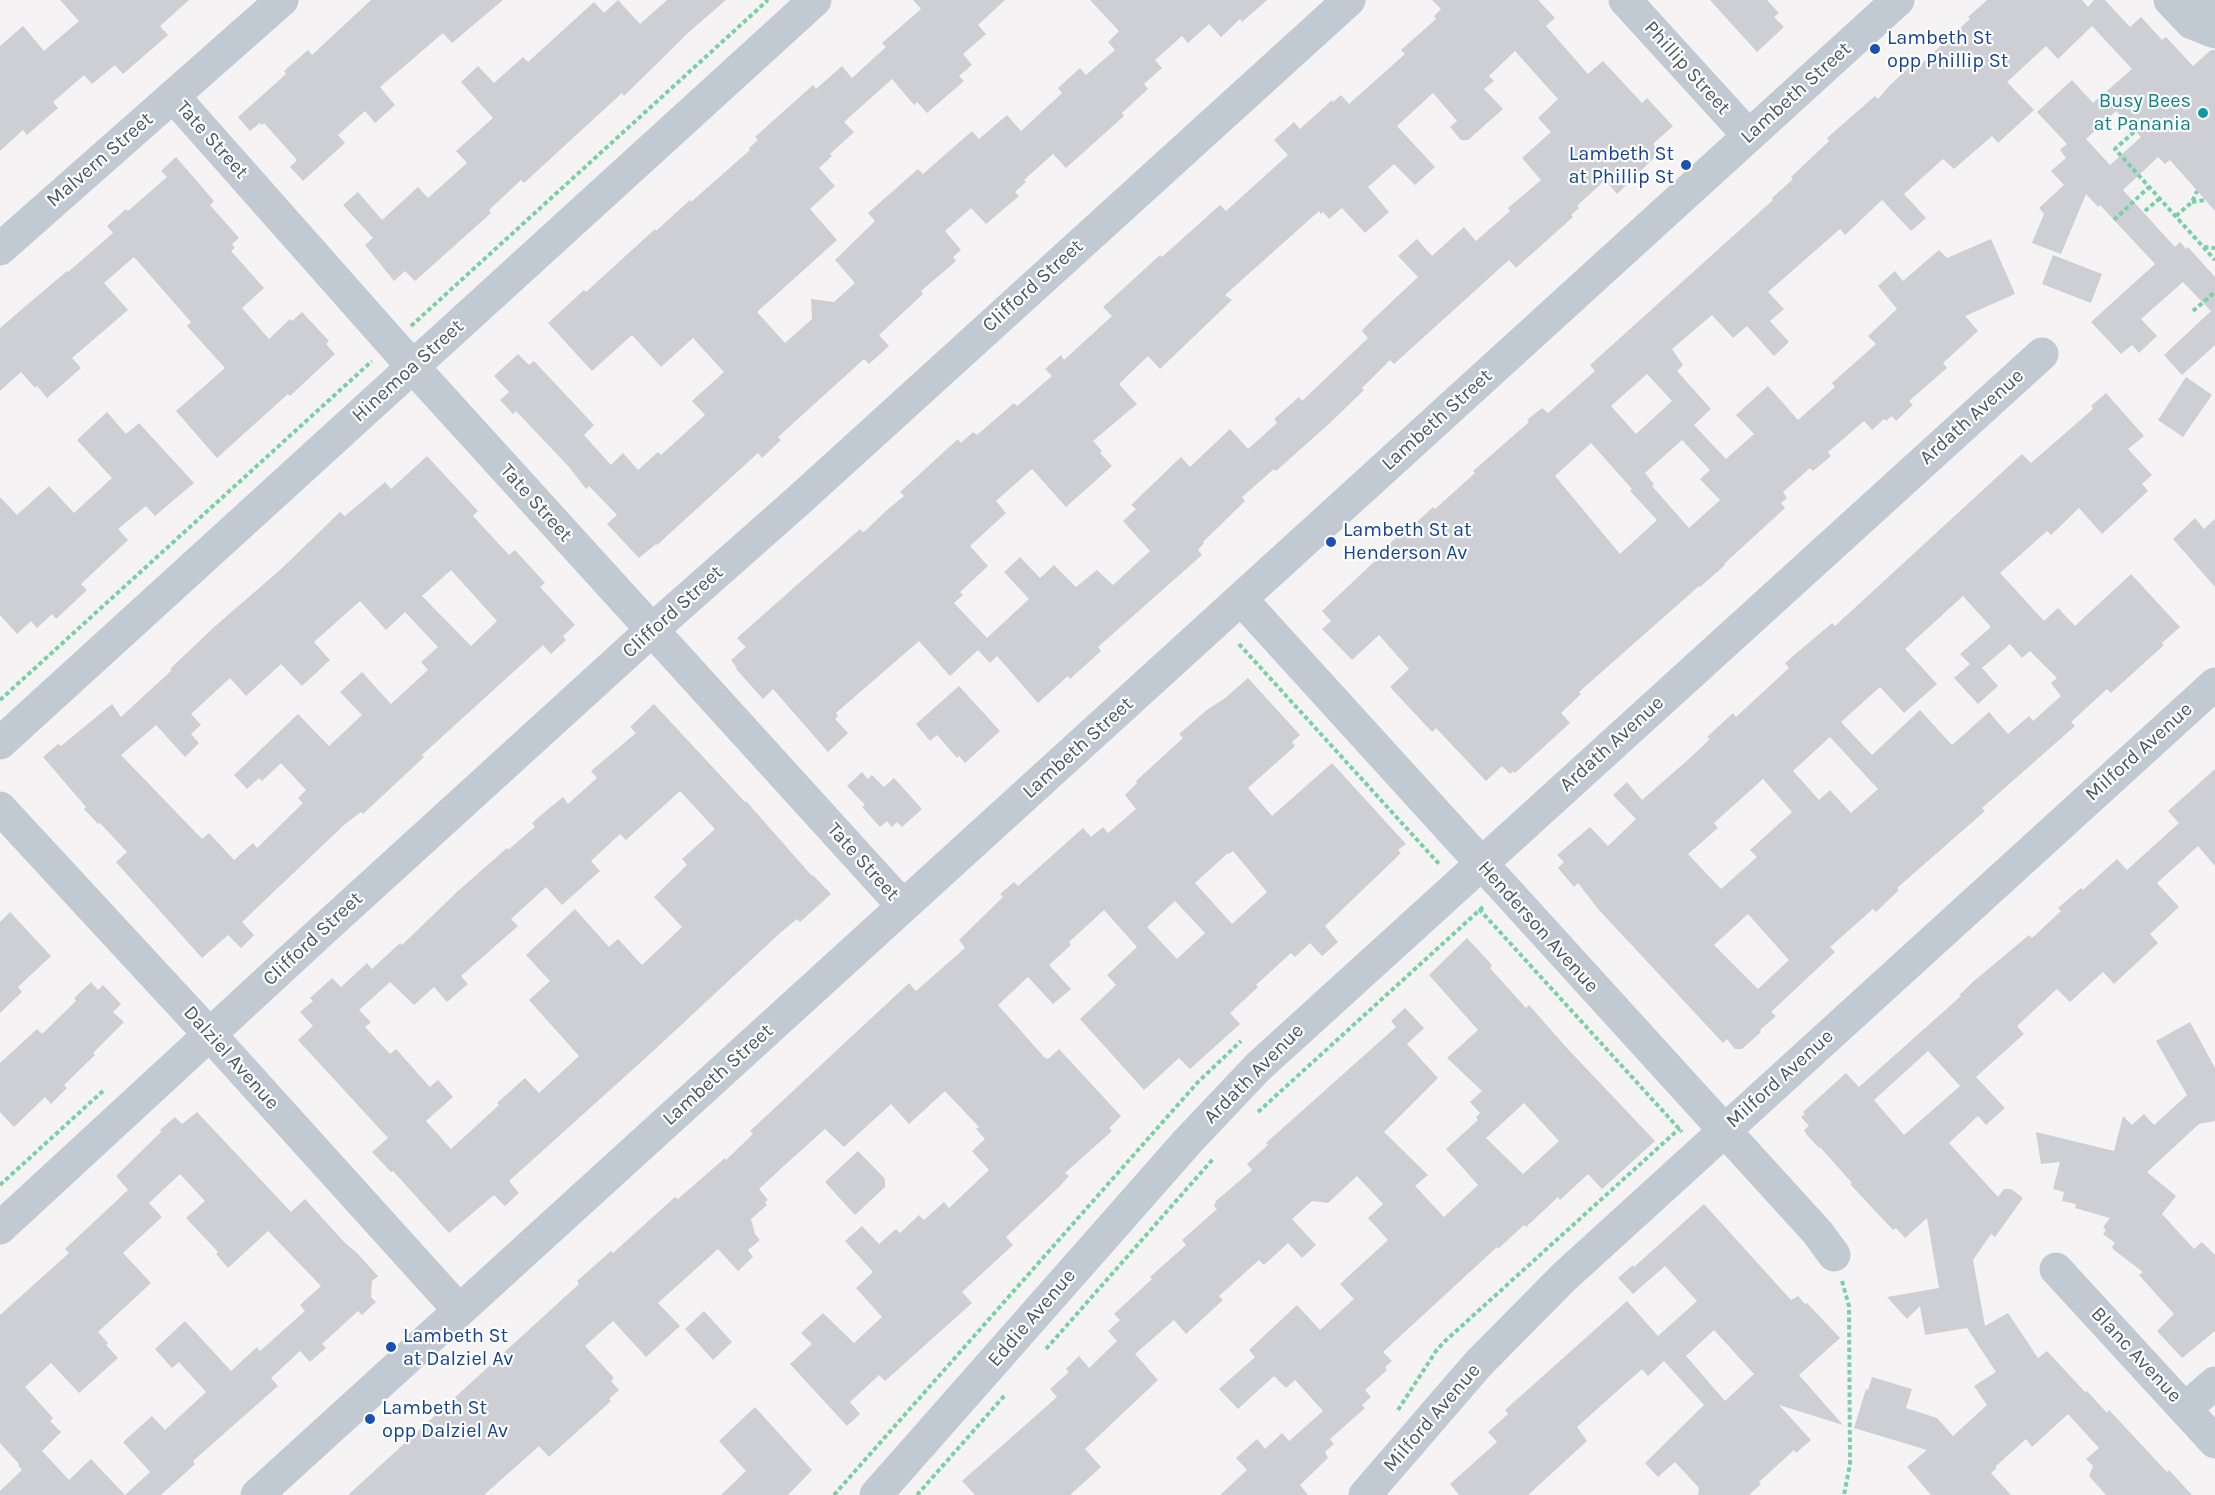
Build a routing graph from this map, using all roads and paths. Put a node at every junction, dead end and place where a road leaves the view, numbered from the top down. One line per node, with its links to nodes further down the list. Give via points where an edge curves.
1 (282, 0): 6 (street, Malvern Street)
2 (815, 0): 24 (street, Hinemoa Street)
3 (1349, 0): 26 (street, Clifford Street)
4 (1625, 0): 8 (street, Phillip Street)
5 (1898, 0): 8 (street, Lambeth Street)
6 (173, 96): 19 (street, Malvern Street); 24 (street, Tate Street)
7 (2134, 132): 9 (path, via 2115,149)
8 (1749, 136): 25 (street, Lambeth Street)
9 (2149, 187): 11 (path); 16 (path)
10 (2197, 191): 13 (path)
11 (2160, 198): 14 (path); 15 (path)
12 (2205, 200): 13 (path)
13 (2192, 202): 15 (path)
14 (2145, 211)
15 (2176, 216): 17 (path)
16 (2114, 220)
17 (2203, 247): 18 (path); 20 (path)
18 (2215, 248)
19 (0, 249)
20 (2215, 260)
21 (2215, 292): 22 (path)
22 (2193, 311)
23 (2042, 354): 30 (street, Ardath Avenue)
24 (413, 367): 26 (street, Tate Street); 28 (street, Hinemoa Street)
25 (1241, 599): 30 (street, Henderson Avenue); 32 (street, Lambeth Street)
26 (652, 630): 32 (street, Tate Street); 33 (street, Clifford Street)
27 (2215, 684): 35 (street, Milford Avenue)
28 (0, 743)
29 (0, 808): 33 (street, Dalziel Avenue)
30 (1481, 863): 31 (street, Henderson Avenue); 36 (street, Ardath Avenue, via 1258,1067)
31 (1503, 888): 34 (path); 35 (street, Henderson Avenue)
32 (903, 906): 41 (street, Lambeth Street)
33 (210, 1035): 38 (street, Clifford Street); 41 (street, Dalziel Avenue)
34 (1252, 1117)
35 (1723, 1130): 39 (street, Henderson Avenue, via 1818,1233); 50 (street, Milford Avenue, via 1564,1277 1478,1364)
36 (1188, 1141): 48 (street, Eddie Avenue)
37 (1218, 1154): 42 (path)
38 (0, 1228)
39 (1834, 1256): 51 (path, via 1850,1306 1850,1464)
40 (2056, 1269): 45 (street, Blanc Avenue)
41 (459, 1310): 47 (street, Lambeth Street)
42 (1039, 1357)
43 (2215, 1383): 45 (street)
44 (1009, 1390): 49 (path)
45 (2185, 1409): 46 (street, Blanc Avenue)
46 (2215, 1442)
47 (257, 1495)
48 (876, 1495)
49 (917, 1495)
50 (1365, 1495)
51 (1844, 1495)

